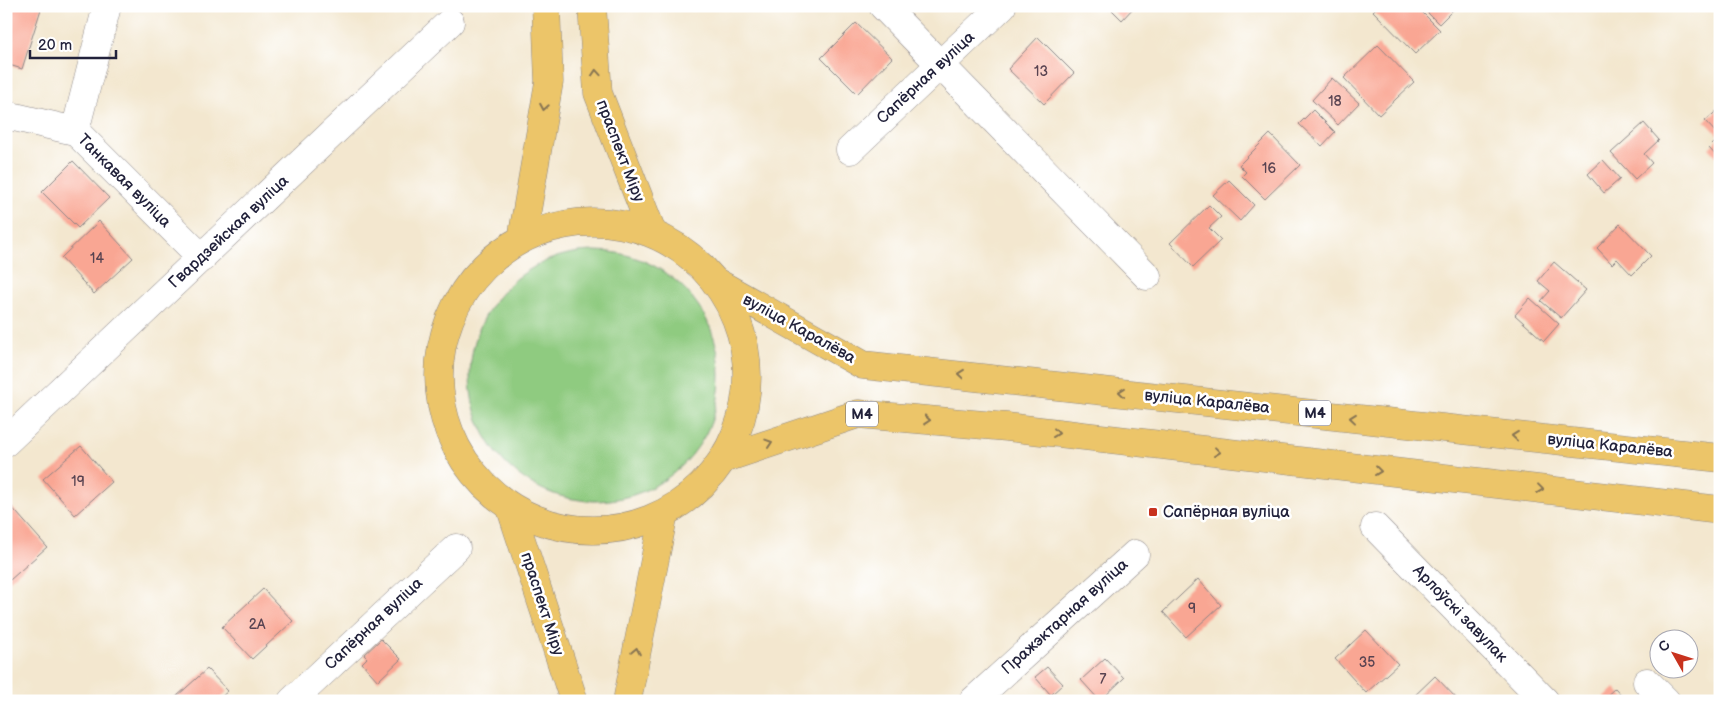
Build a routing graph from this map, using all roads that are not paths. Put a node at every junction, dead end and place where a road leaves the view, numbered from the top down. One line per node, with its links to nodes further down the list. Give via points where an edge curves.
1 (108, 6): 9 (street, Танкавая вуліца)
2 (546, 6): 12 (main road, one-way to 12, via 549,82)
3 (592, 6): 11 (main road, праспект Міру, one-way to 3, via 598,93)
4 (883, 6): 7 (street)
5 (1002, 6): 7 (street, Сапёрная вуліца)
6 (450, 22): 13 (street, Гвардзейская вуліца)
7 (940, 65): 10 (street, Сапёрная вуліца); 14 (street)
8 (6, 115): 9 (street)
9 (75, 131): 13 (street, Танкавая вуліца)
10 (850, 150)
11 (653, 234): 12 (main road, праспект Міру, via 627,225 573,223); 15 (main road, праспект Міру, via 676,246)
12 (522, 239): 19 (main road, праспект Міру, via 499,254 463,293 451,317 439,370 440,396 456,448 489,490)
13 (202, 258): 16 (street, Гвардзейская вуліца)
14 (1146, 276)
15 (716, 282): 17 (main road, вуліца Каралёва / М4, one-way to 15, via 864,365); 18 (main road, праспект Міру, via 730,305 746,356 744,409 736,435)
16 (6, 442)
17 (1720, 458)
18 (723, 459): 20 (main road, М4, one-way to 20, via 858,414 1007,427); 21 (main road, праспект Міру, via 707,480)
19 (510, 506): 21 (main road, праспект Міру, via 542,522 586,530 613,529); 26 (main road, праспект Міру)
20 (1720, 510)
21 (664, 513): 27 (main road, one-way to 21)
22 (1375, 527): 29 (street, Арлоўскі завулак)
23 (456, 548): 25 (street, Сапёрная вуліца)
24 (1135, 554): 28 (street, Пражэктарная вуліца)
25 (292, 701)
26 (574, 701)
27 (627, 701)
28 (972, 701)
29 (1545, 701)

